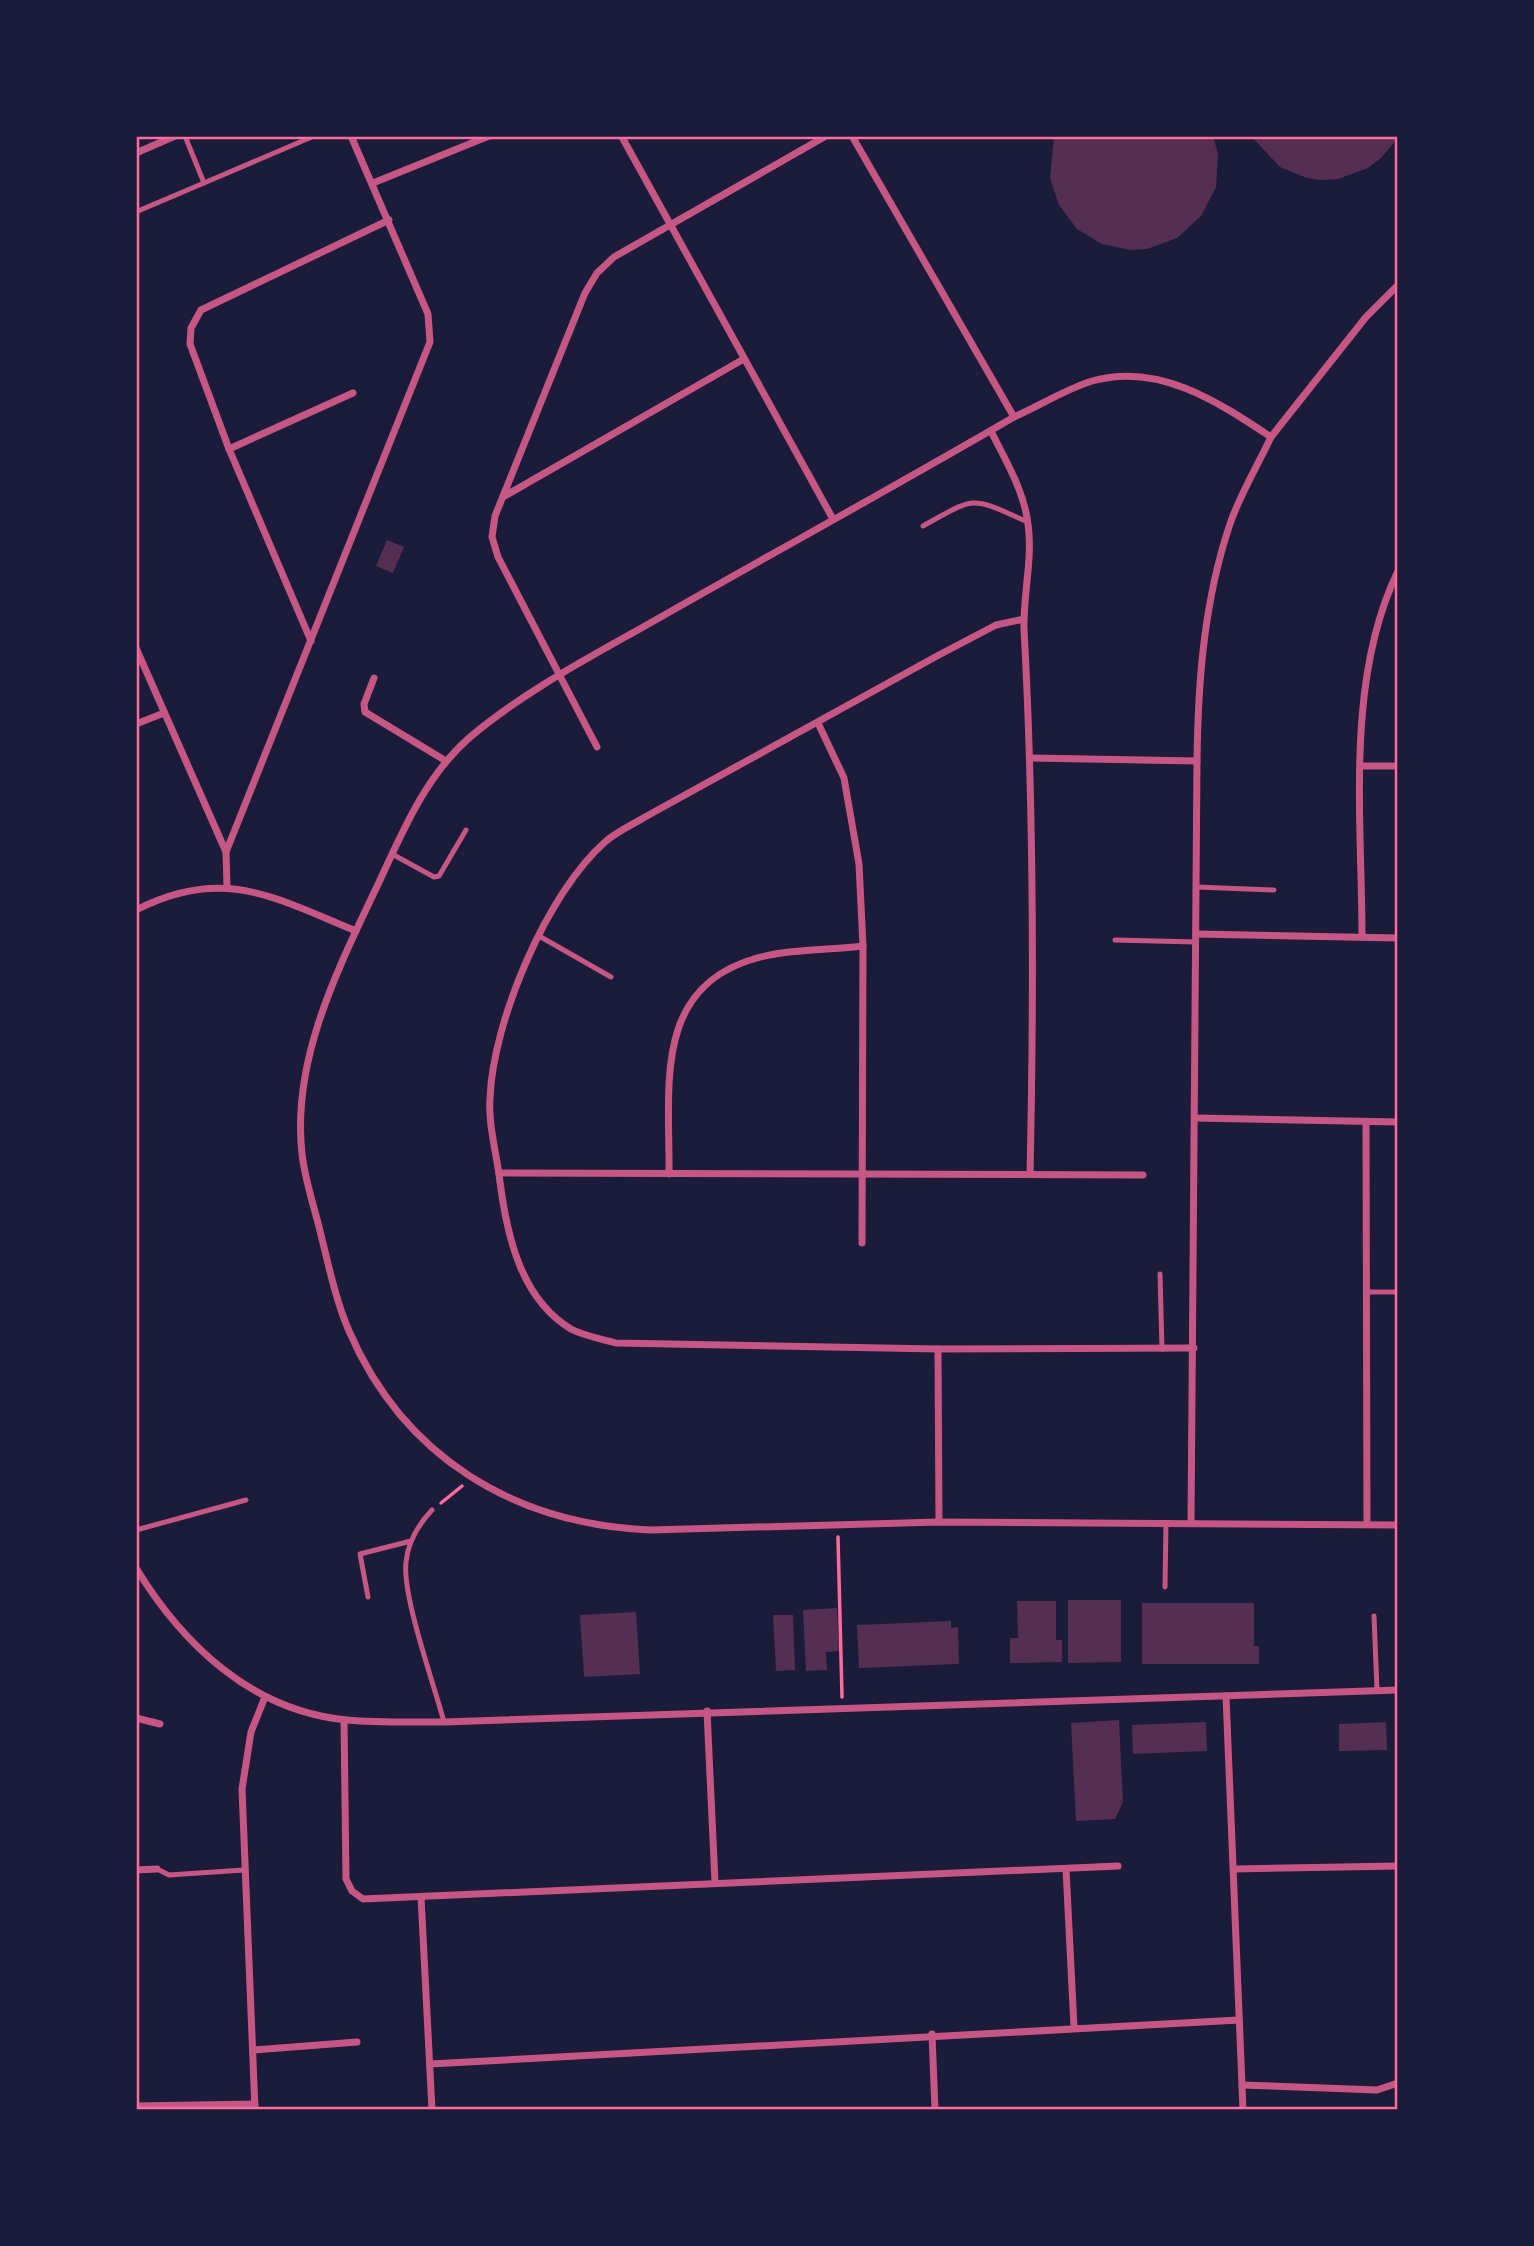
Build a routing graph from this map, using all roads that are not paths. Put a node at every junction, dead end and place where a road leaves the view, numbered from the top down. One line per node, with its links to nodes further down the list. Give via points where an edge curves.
1 (175, 136): 9 (street)
2 (185, 136): 10 (lane)
3 (314, 136): 10 (lane)
4 (351, 136): 11 (street)
5 (489, 136): 11 (street)
6 (827, 136): 14 (street)
7 (852, 136): 18 (street)
8 (622, 137): 14 (street)
9 (136, 153)
10 (204, 183): 12 (lane)
11 (373, 183): 13 (street)
12 (138, 211)
13 (389, 220): 21 (street, via 201,310 194,319 190,344); 28 (street, via 428,314 430,342)
14 (670, 223): 16 (street); 22 (street, via 614,257 590,283)
15 (1398, 285): 20 (street, via 1366,317)
16 (742, 360): 22 (street); 23 (street)
17 (353, 393): 21 (street)
18 (1014, 417): 19 (street); 20 (street, via 1091,381 1136,377 1180,385)
19 (990, 431): 23 (street); 24 (street, via 1018,486)
20 (1271, 437): 38 (street, via 1231,521 1214,576 1201,665)
21 (229, 449): 28 (street)
22 (502, 497): 30 (street, via 492,526 494,548)
23 (833, 519): 30 (street)
24 (1028, 522): 25 (lane, via 981,501 960,505); 27 (street)
25 (923, 526)
26 (1398, 571): 39 (street, via 1370,647 1363,698)
27 (1024, 619): 33 (street, via 996,625); 36 (street)
28 (311, 640): 42 (street)
29 (136, 648): 32 (street)
30 (560, 675): 35 (street); 37 (street, via 498,716)
31 (374, 678): 37 (street, via 365,712)
32 (164, 712): 34 (street); 42 (street)
33 (818, 723): 49 (street, via 606,841 581,867); 54 (street, via 844,778 853,819)
34 (136, 724)
35 (597, 747)
36 (1031, 758): 38 (street); 62 (street)
37 (446, 761): 43 (street)
38 (1197, 761): 45 (street)
39 (1362, 766): 40 (street); 50 (street)
40 (1398, 766)
41 (466, 830): 43 (lane, via 439,876)
42 (226, 852): 44 (street)
43 (392, 855): 48 (street)
44 (227, 887): 47 (street, via 177,895); 48 (street, via 260,891)
45 (1196, 887): 46 (lane); 52 (street)
46 (1274, 890)
47 (136, 910)
48 (356, 930): 73 (street, via 306,1069 301,1098 302,1158 341,1313 380,1390 407,1423 472,1479 540,1512 613,1529)
49 (539, 936): 55 (lane); 59 (street, via 506,1012 492,1060 489,1101)
50 (1362, 937): 51 (street); 52 (street)
51 (1398, 937)
52 (1196, 938): 53 (lane); 56 (street)
53 (1115, 940)
54 (863, 946): 60 (street, via 759,957 727,968 702,984 682,1017 671,1053); 61 (street)
55 (611, 977)
56 (1195, 1118): 57 (street); 68 (street)
57 (1366, 1122): 58 (street); 66 (street)
58 (1398, 1122)
59 (499, 1173): 60 (street); 69 (street, via 505,1216 531,1292 551,1315 574,1331 616,1343)
60 (669, 1174): 61 (street)
61 (864, 1174): 62 (street); 64 (street)
62 (1030, 1174): 63 (street)
63 (1143, 1175)
64 (862, 1243)
65 (1160, 1274): 70 (lane)
66 (1367, 1292): 67 (lane); 76 (street)
67 (1398, 1292)
68 (1195, 1348): 70 (street); 74 (street)
69 (938, 1349): 70 (street); 73 (street)
70 (1162, 1349)
71 (246, 1500): 78 (lane)
72 (432, 1510): 79 (lane)
73 (939, 1522): 75 (street)
74 (1191, 1522): 75 (street); 76 (street)
75 (1166, 1523): 81 (lane)
76 (1367, 1524): 77 (street)
77 (1398, 1525)
78 (136, 1530)
79 (411, 1541): 82 (lane, via 360,1554); 91 (lane, via 406,1579)
80 (136, 1568): 87 (street, via 159,1605 190,1641 225,1672)
81 (1165, 1587)
82 (368, 1597)
83 (1374, 1616): 84 (lane)
84 (1377, 1690): 85 (street); 86 (street)
85 (1398, 1690)
86 (1226, 1696): 88 (street); 97 (street)
87 (265, 1697): 90 (street); 99 (street, via 243,1770)
88 (707, 1711): 91 (street); 100 (street)
89 (136, 1718): 92 (street)
90 (344, 1720): 91 (street); 101 (street, via 348,1885 356,1896 369,1900)
91 (444, 1721)
92 (160, 1724)
93 (1118, 1866): 95 (street)
94 (1398, 1866): 97 (street)
95 (1066, 1868): 100 (street); 103 (street)
96 (157, 1869): 98 (street); 99 (lane, via 169,1875)
97 (1234, 1869): 102 (street)
98 (136, 1870)
99 (244, 1870): 106 (street)
100 (715, 1882): 101 (street)
101 (421, 1897): 107 (street)
102 (1239, 2020): 103 (street); 109 (street)
103 (1074, 2028): 104 (street)
104 (932, 2034): 107 (street); 113 (street)
105 (357, 2042): 106 (street)
106 (253, 2050): 111 (street)
107 (430, 2064): 112 (street)
108 (1398, 2083): 109 (street, via 1377,2090)
109 (1242, 2085): 114 (street)
110 (136, 2106): 111 (street)
111 (255, 2107)
112 (432, 2109)
113 (935, 2109)
114 (1243, 2109)

